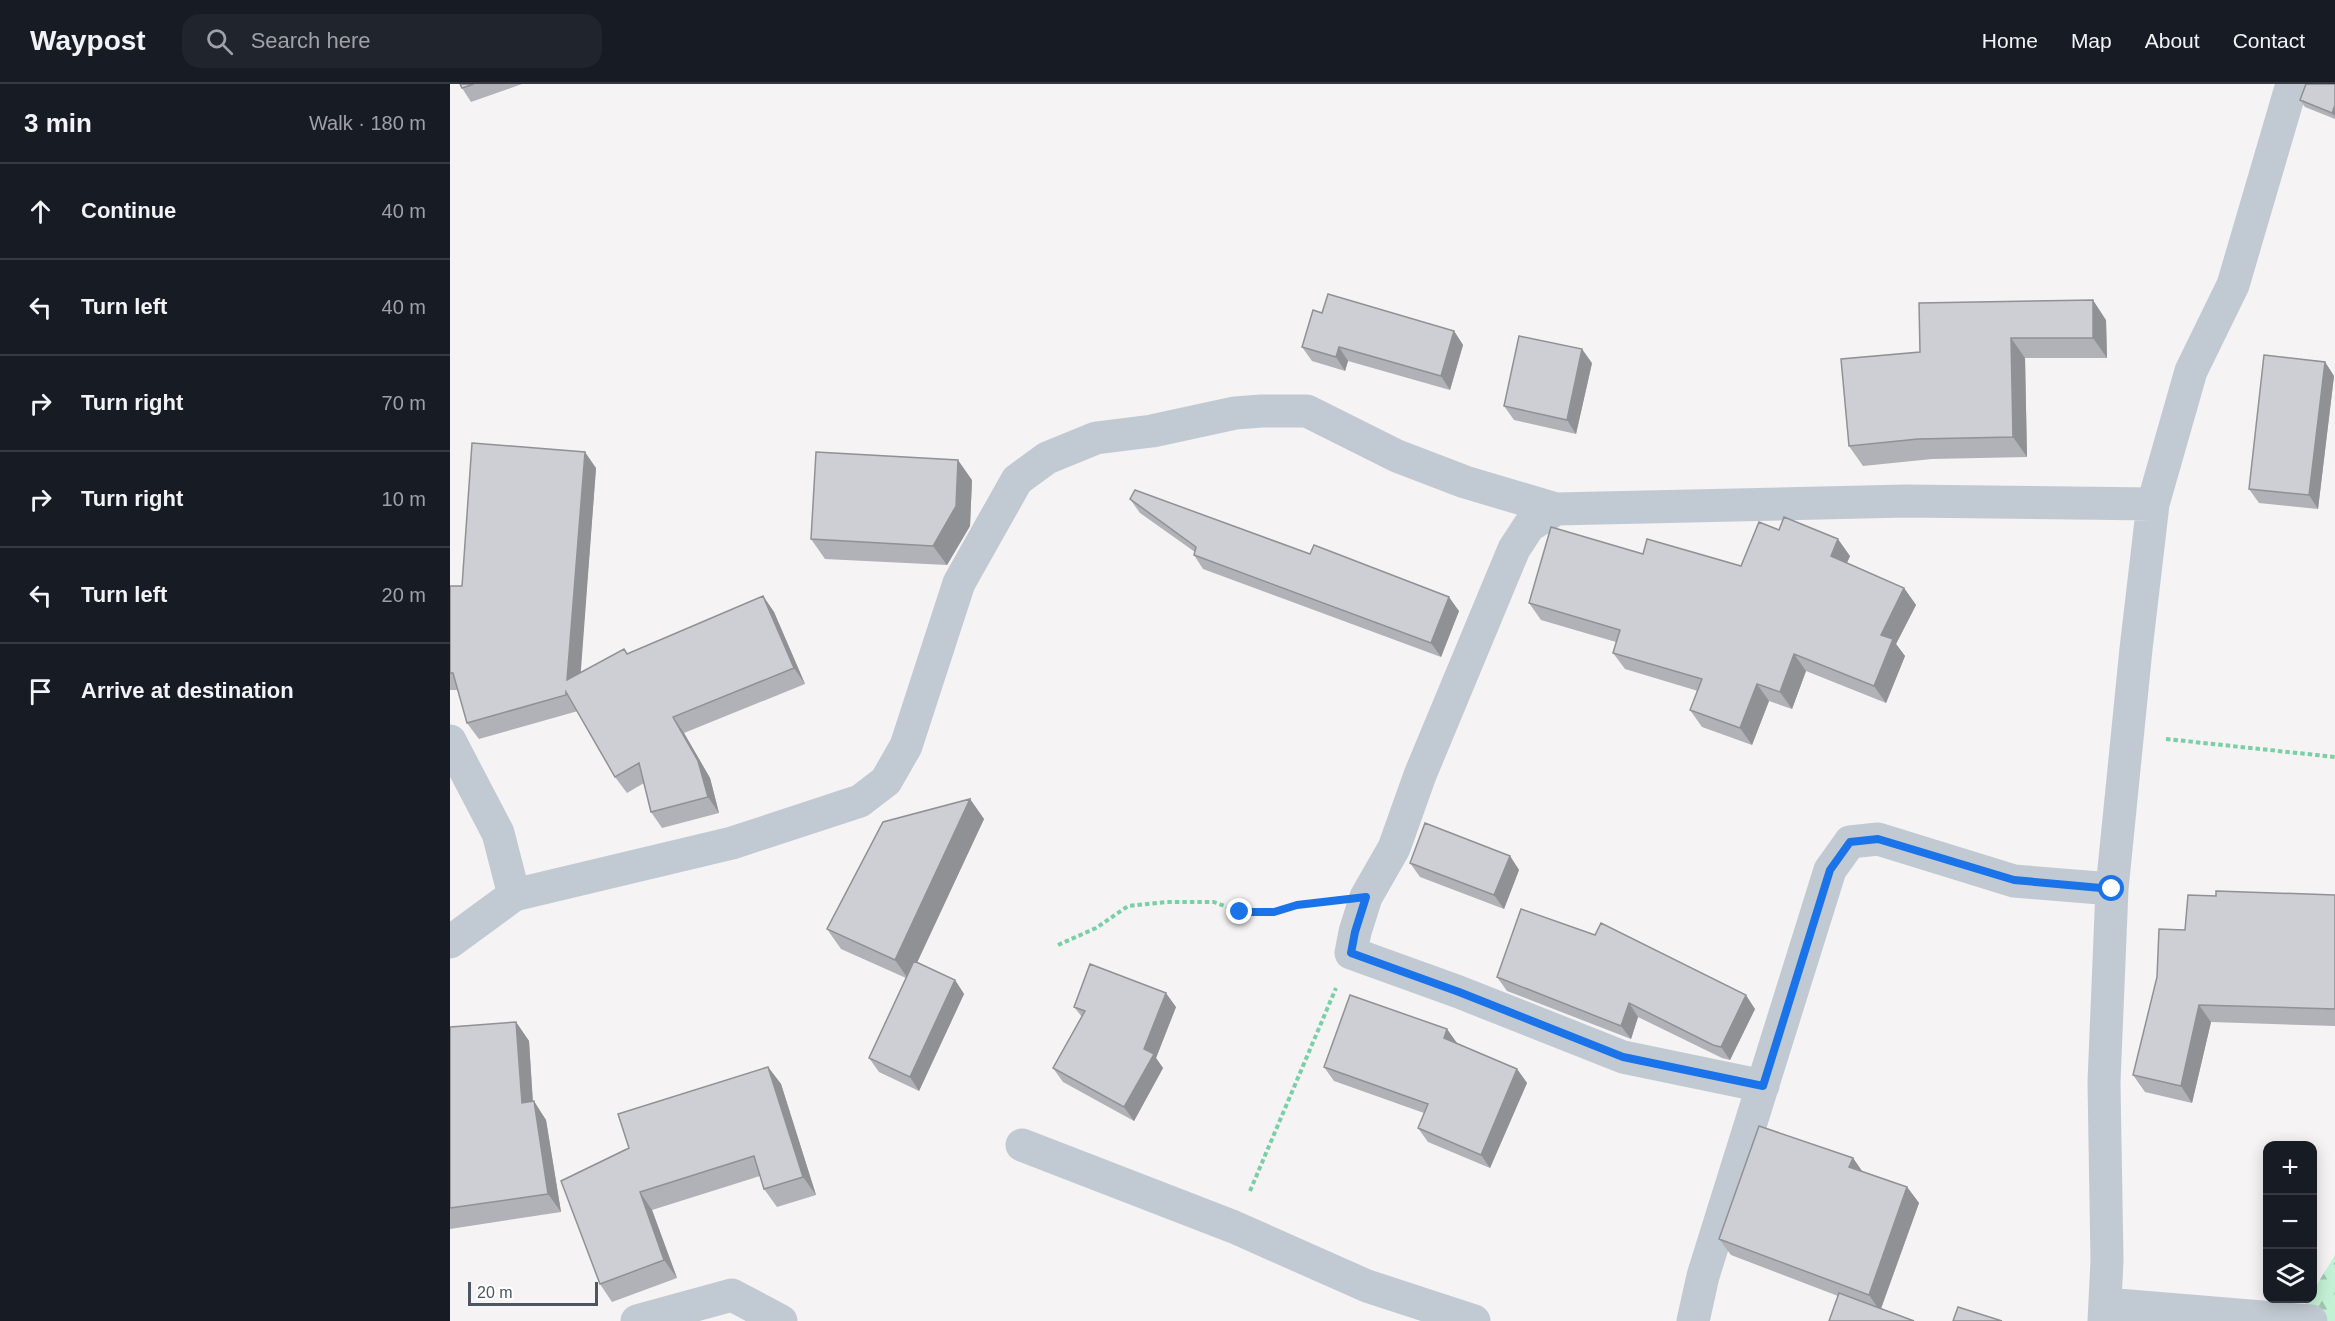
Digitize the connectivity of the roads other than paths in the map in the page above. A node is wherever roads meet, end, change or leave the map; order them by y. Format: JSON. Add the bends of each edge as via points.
{"nodes":[{"id":1,"x":2292,"y":84,"type":"edge"},
{"id":2,"x":2153,"y":504,"type":"junction"},
{"id":3,"x":1556,"y":509,"type":"junction"},
{"id":4,"x":450,"y":741,"type":"edge"},
{"id":5,"x":2112,"y":889,"type":"junction"},
{"id":6,"x":514,"y":895,"type":"junction"},
{"id":7,"x":450,"y":942,"type":"edge"},
{"id":8,"x":1763,"y":1086,"type":"junction"},
{"id":9,"x":1022,"y":1145,"type":"dead end"},
{"id":10,"x":2105,"y":1313,"type":"edge"},
{"id":11,"x":637,"y":1321,"type":"edge"},
{"id":12,"x":781,"y":1321,"type":"edge"},
{"id":13,"x":1474,"y":1321,"type":"edge"},
{"id":14,"x":1693,"y":1321,"type":"edge"},
{"id":15,"x":2311,"y":1321,"type":"edge"}],
"edges":[{"from":1,"to":2,"type":"street","via":[[2232,285],[2191,371]]},
{"from":2,"to":3,"type":"street","via":[[1906,501]]},
{"from":2,"to":5,"type":"street"},
{"from":3,"to":6,"type":"street","via":[[1397,456],[1307,411],[1235,413],[1152,431],[1096,438],[1047,458],[1017,480],[959,583],[906,746],[886,781],[860,801],[732,843]]},
{"from":3,"to":8,"type":"street","via":[[1529,526],[1514,549],[1420,775],[1394,848],[1366,897],[1351,953],[1623,1057]]},
{"from":4,"to":6,"type":"street","via":[[498,833]]},
{"from":5,"to":8,"type":"street","via":[[2014,880],[1878,839],[1850,842],[1830,870]]},
{"from":5,"to":10,"type":"street","via":[[2104,1082]]},
{"from":6,"to":7,"type":"street"},
{"from":8,"to":14,"type":"street","via":[[1703,1276]]},
{"from":9,"to":13,"type":"street","via":[[1234,1227],[1367,1286]]},
{"from":10,"to":15,"type":"street"},
{"from":11,"to":12,"type":"street","via":[[732,1295]]}]}
